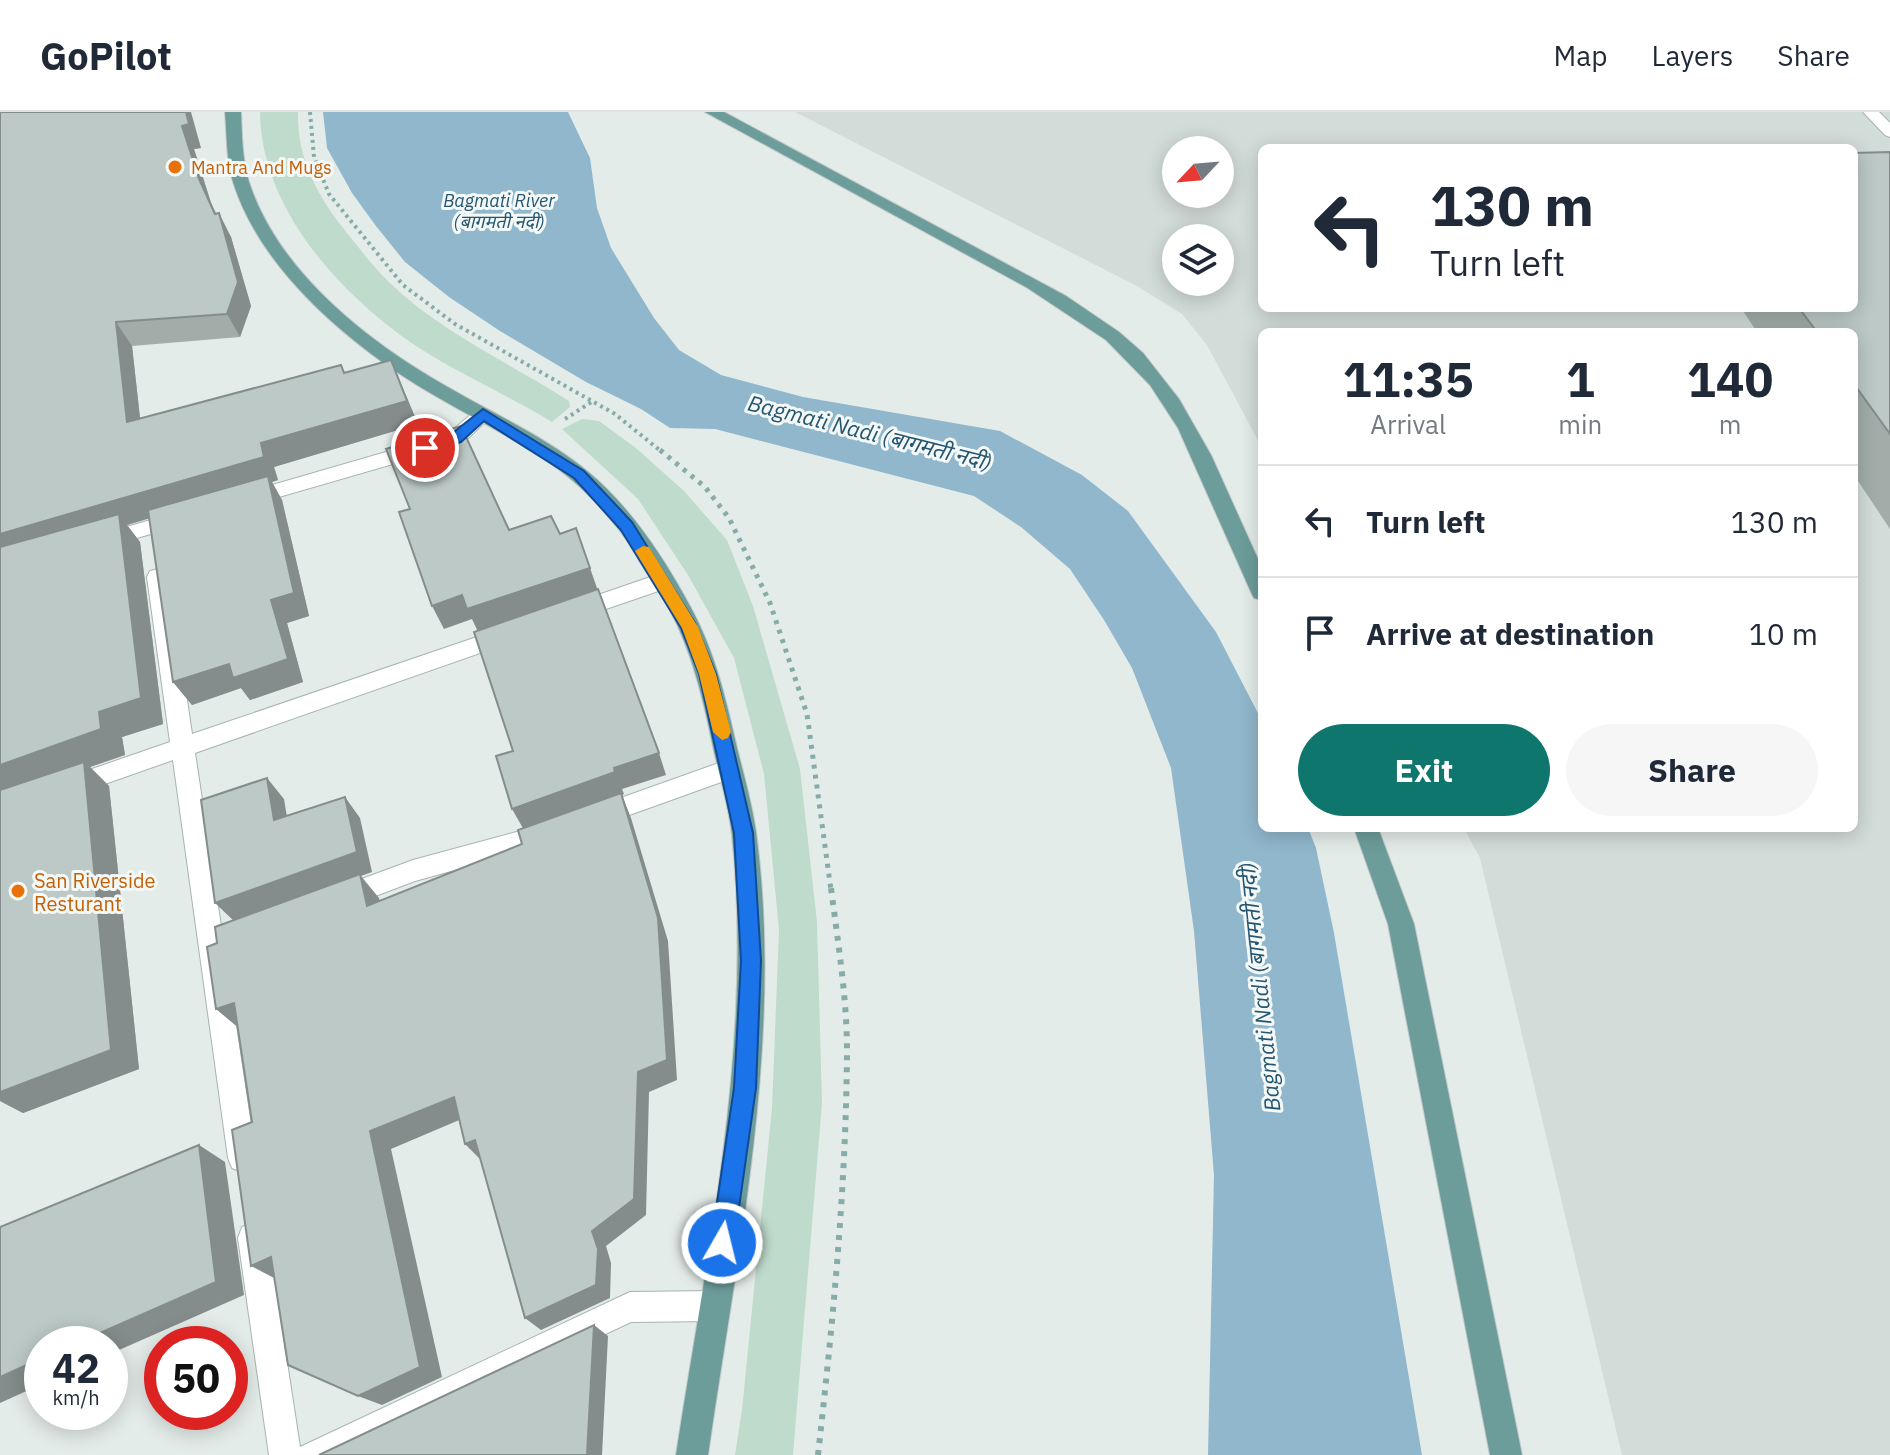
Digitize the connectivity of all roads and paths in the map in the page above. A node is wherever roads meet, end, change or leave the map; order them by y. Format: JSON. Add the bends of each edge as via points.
{"nodes":[{"id":1,"x":233,"y":112,"type":"edge"},
{"id":2,"x":713,"y":112,"type":"edge"},
{"id":3,"x":1871,"y":112,"type":"edge"},
{"id":4,"x":1890,"y":132,"type":"edge"},
{"id":5,"x":483,"y":414,"type":"junction"},
{"id":6,"x":227,"y":505,"type":"edge"},
{"id":7,"x":197,"y":513,"type":"edge"},
{"id":8,"x":153,"y":543,"type":"junction"},
{"id":9,"x":75,"y":549,"type":"edge"},
{"id":10,"x":662,"y":581,"type":"junction"},
{"id":11,"x":1258,"y":583,"type":"edge"},
{"id":12,"x":557,"y":617,"type":"edge"},
{"id":13,"x":527,"y":628,"type":"edge"},
{"id":14,"x":182,"y":748,"type":"junction"},
{"id":15,"x":730,"y":769,"type":"junction"},
{"id":16,"x":56,"y":792,"type":"edge"},
{"id":17,"x":1367,"y":832,"type":"edge"},
{"id":18,"x":312,"y":908,"type":"edge"},
{"id":19,"x":240,"y":935,"type":"edge"},
{"id":20,"x":211,"y":946,"type":"junction"},
{"id":21,"x":245,"y":1177,"type":"edge"},
{"id":22,"x":249,"y":1208,"type":"edge"},
{"id":23,"x":713,"y":1306,"type":"junction"},
{"id":24,"x":285,"y":1455,"type":"edge"},
{"id":25,"x":313,"y":1455,"type":"edge"},
{"id":26,"x":692,"y":1455,"type":"edge"},
{"id":27,"x":1506,"y":1455,"type":"edge"}],
"edges":[{"from":1,"to":5,"type":"main road","via":[[243,186],[289,263],[339,319],[403,368]]},
{"from":2,"to":11,"type":"main road","via":[[1039,289],[1091,319],[1126,348],[1157,381],[1188,430]]},
{"from":3,"to":4,"type":"street"},
{"from":5,"to":6,"type":"street","via":[[455,439]]},
{"from":5,"to":10,"type":"main road","via":[[579,475],[626,526]]},
{"from":7,"to":8,"type":"street"},
{"from":8,"to":9,"type":"street"},
{"from":8,"to":14,"type":"street"},
{"from":10,"to":12,"type":"street"},
{"from":10,"to":15,"type":"main road","via":[[708,674]]},
{"from":13,"to":14,"type":"street"},
{"from":14,"to":16,"type":"street"},
{"from":14,"to":20,"type":"street"},
{"from":15,"to":18,"type":"street","via":[[523,844],[413,871]]},
{"from":15,"to":23,"type":"main road","via":[[744,833],[751,961],[745,1088]]},
{"from":17,"to":27,"type":"main road","via":[[1401,924]]},
{"from":19,"to":20,"type":"street"},
{"from":20,"to":21,"type":"street"},
{"from":22,"to":24,"type":"street"},
{"from":23,"to":25,"type":"street","via":[[630,1307]]},
{"from":23,"to":26,"type":"main road"}]}
